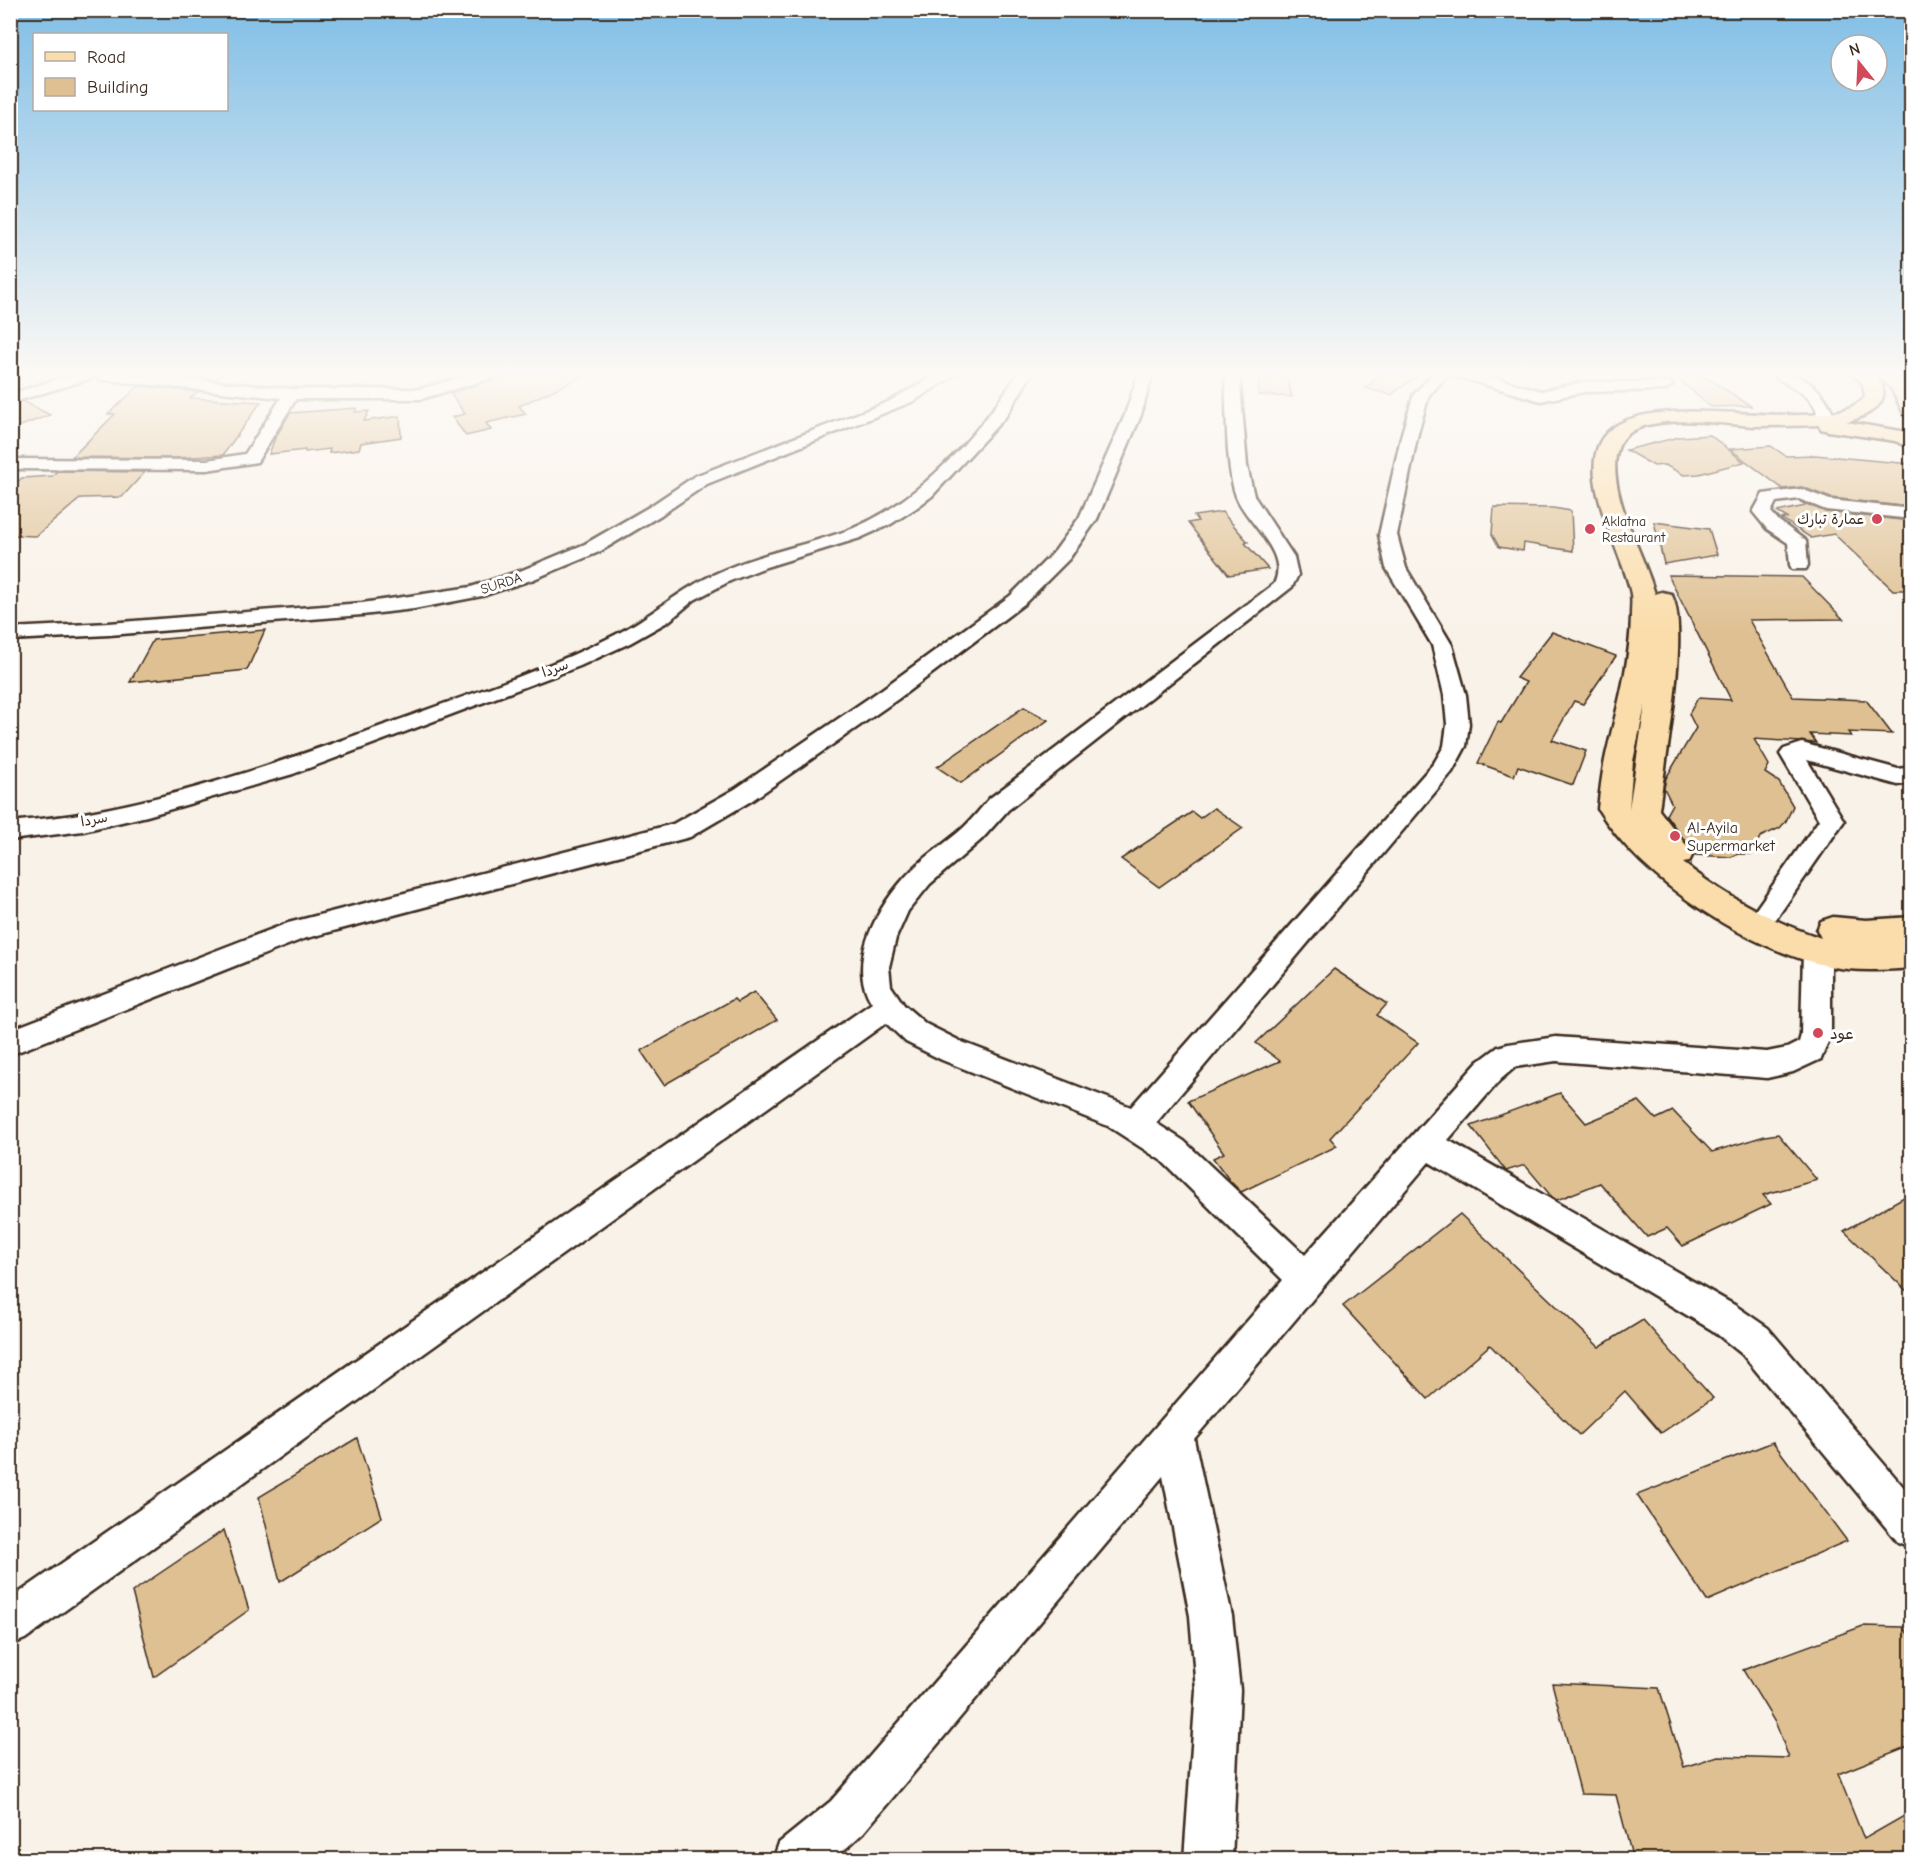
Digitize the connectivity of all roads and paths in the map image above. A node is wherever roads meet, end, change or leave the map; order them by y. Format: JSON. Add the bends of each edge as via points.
{"nodes":[{"id":1,"x":243,"y":459,"type":"edge"},
{"id":2,"x":754,"y":459,"type":"edge"},
{"id":3,"x":957,"y":459,"type":"edge"},
{"id":4,"x":1114,"y":459,"type":"edge"},
{"id":5,"x":1238,"y":459,"type":"edge"},
{"id":6,"x":1404,"y":459,"type":"edge"},
{"id":7,"x":1623,"y":459,"type":"edge"},
{"id":8,"x":14,"y":467,"type":"edge"},
{"id":9,"x":1621,"y":513,"type":"junction"},
{"id":10,"x":1911,"y":514,"type":"edge"},
{"id":11,"x":1798,"y":565,"type":"dead end"},
{"id":12,"x":10,"y":634,"type":"edge"},
{"id":13,"x":1911,"y":775,"type":"edge"},
{"id":14,"x":10,"y":831,"type":"edge"},
{"id":15,"x":1767,"y":912,"type":"junction"},
{"id":16,"x":1911,"y":930,"type":"edge"},
{"id":17,"x":1816,"y":938,"type":"junction"},
{"id":18,"x":1911,"y":955,"type":"edge"},
{"id":19,"x":889,"y":1006,"type":"junction"},
{"id":20,"x":10,"y":1043,"type":"edge"},
{"id":21,"x":1134,"y":1126,"type":"junction"},
{"id":22,"x":1425,"y":1143,"type":"junction"},
{"id":23,"x":1306,"y":1279,"type":"junction"},
{"id":24,"x":1174,"y":1434,"type":"junction"},
{"id":25,"x":1911,"y":1528,"type":"edge"},
{"id":26,"x":10,"y":1624,"type":"edge"},
{"id":27,"x":796,"y":1860,"type":"edge"},
{"id":28,"x":1208,"y":1860,"type":"edge"}],
"edges":[{"from":1,"to":8,"type":"street","via":[[207,465]]},
{"from":2,"to":12,"type":"street","name":"SURDA","via":[[701,480],[592,548],[475,592],[362,609]]},
{"from":3,"to":14,"type":"street","name":"سردا","via":[[926,492],[885,520],[723,577],[613,644],[452,709],[285,769],[147,808],[82,822]]},
{"from":4,"to":20,"type":"street","via":[[1088,519],[1062,555],[1017,600],[890,694],[743,795],[681,831],[298,930]]},
{"from":5,"to":19,"type":"street","via":[[1245,496],[1285,557],[1288,575],[1282,587],[999,804],[973,833],[921,877],[897,906],[882,938],[875,967],[877,988]]},
{"from":6,"to":21,"type":"street","via":[[1388,535],[1396,568],[1442,645],[1455,695],[1455,746],[1444,767]]},
{"from":7,"to":9,"type":"main road"},
{"from":9,"to":15,"type":"main road","via":[[1662,599],[1666,629],[1663,687],[1644,811],[1678,854],[1720,886]]},
{"from":9,"to":17,"type":"main road","via":[[1642,593],[1644,640],[1636,692],[1619,757],[1613,808],[1639,843],[1676,877],[1744,919]]},
{"from":10,"to":11,"type":"street","via":[[1826,504],[1801,494],[1769,498],[1762,512],[1797,541]]},
{"from":13,"to":15,"type":"street","via":[[1898,777],[1803,751],[1792,754],[1832,821]]},
{"from":15,"to":17,"type":"main road"},
{"from":16,"to":17,"type":"main road","via":[[1836,931]]},
{"from":17,"to":18,"type":"main road","via":[[1841,955]]},
{"from":17,"to":22,"type":"street","via":[[1816,1035],[1811,1050],[1767,1065],[1556,1049],[1508,1056],[1489,1071]]},
{"from":19,"to":21,"type":"street","via":[[925,1038],[1119,1116]]},
{"from":19,"to":26,"type":"street"},
{"from":21,"to":23,"type":"street","via":[[1173,1151]]},
{"from":22,"to":23,"type":"street"},
{"from":22,"to":25,"type":"street","via":[[1724,1318],[1755,1341]]},
{"from":23,"to":24,"type":"street"},
{"from":24,"to":27,"type":"street","via":[[847,1817]]},
{"from":24,"to":28,"type":"street","via":[[1211,1616],[1218,1690]]}]}
